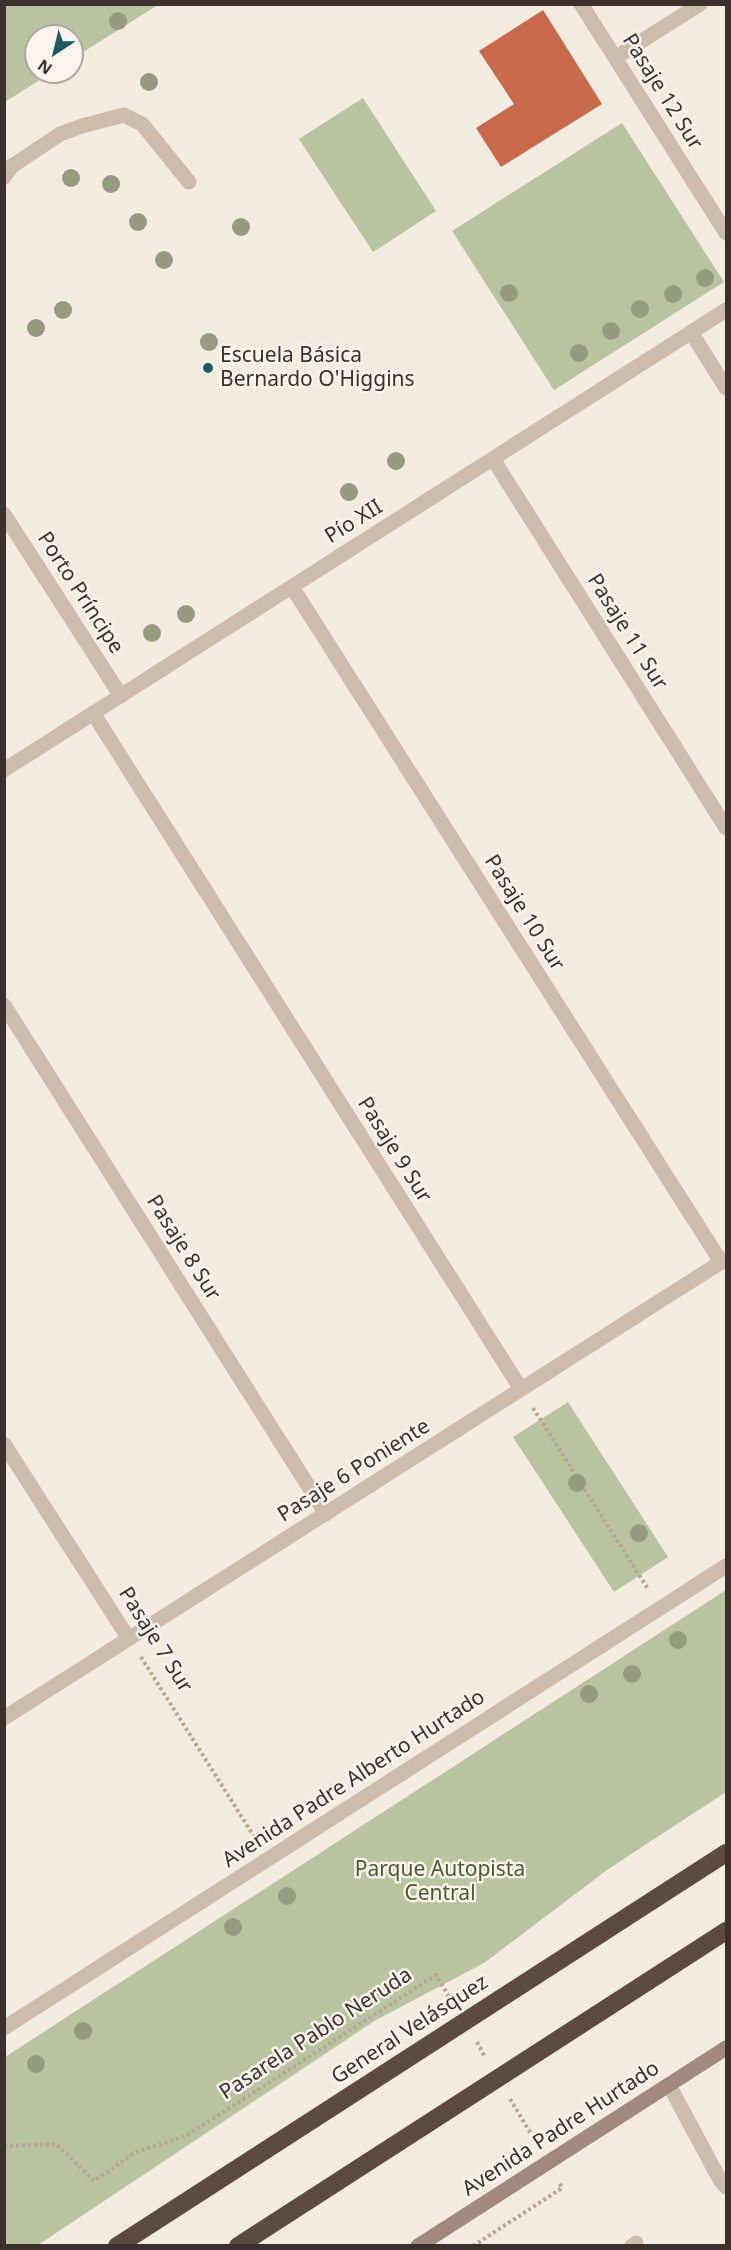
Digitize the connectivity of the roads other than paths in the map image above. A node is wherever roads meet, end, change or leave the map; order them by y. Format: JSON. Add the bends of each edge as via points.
{"nodes":[{"id":1,"x":581,"y":4,"type":"edge"},
{"id":2,"x":700,"y":4,"type":"edge"},
{"id":3,"x":615,"y":58,"type":"junction"},
{"id":4,"x":4,"y":177,"type":"edge"},
{"id":5,"x":189,"y":182,"type":"dead end"},
{"id":6,"x":726,"y":233,"type":"edge"},
{"id":7,"x":726,"y":310,"type":"edge"},
{"id":8,"x":691,"y":332,"type":"junction"},
{"id":9,"x":726,"y":388,"type":"edge"},
{"id":10,"x":492,"y":459,"type":"junction"},
{"id":11,"x":4,"y":513,"type":"edge"},
{"id":12,"x":292,"y":587,"type":"junction"},
{"id":13,"x":121,"y":696,"type":"junction"},
{"id":14,"x":93,"y":713,"type":"junction"},
{"id":15,"x":4,"y":770,"type":"edge"},
{"id":16,"x":726,"y":828,"type":"edge"},
{"id":17,"x":4,"y":1005,"type":"edge"},
{"id":18,"x":724,"y":1261,"type":"edge"},
{"id":19,"x":521,"y":1389,"type":"junction"},
{"id":20,"x":4,"y":1444,"type":"edge"},
{"id":21,"x":326,"y":1514,"type":"junction"},
{"id":22,"x":726,"y":1566,"type":"edge"},
{"id":23,"x":129,"y":1639,"type":"junction"},
{"id":24,"x":4,"y":1718,"type":"edge"},
{"id":25,"x":726,"y":1853,"type":"edge"},
{"id":26,"x":726,"y":1931,"type":"edge"},
{"id":27,"x":4,"y":2028,"type":"edge"},
{"id":28,"x":726,"y":2048,"type":"edge"},
{"id":29,"x":669,"y":2085,"type":"junction"},
{"id":30,"x":724,"y":2181,"type":"edge"},
{"id":31,"x":117,"y":2246,"type":"edge"},
{"id":32,"x":238,"y":2246,"type":"edge"},
{"id":33,"x":418,"y":2246,"type":"edge"}],
"edges":[{"from":1,"to":3,"type":"street","name":"Pasaje 12 Sur"},
{"from":2,"to":3,"type":"street"},
{"from":3,"to":6,"type":"street","name":"Pasaje 12 Sur"},
{"from":4,"to":5,"type":"street","via":[[12,166],[60,134],[124,116],[142,124]]},
{"from":7,"to":8,"type":"street","name":"Pío XII"},
{"from":8,"to":9,"type":"street"},
{"from":8,"to":10,"type":"street","name":"Pío XII"},
{"from":10,"to":12,"type":"street","name":"Pío XII"},
{"from":10,"to":16,"type":"street","name":"Pasaje 11 Sur"},
{"from":11,"to":13,"type":"street","name":"Porto Príncipe"},
{"from":12,"to":13,"type":"street","name":"Pío XII"},
{"from":12,"to":18,"type":"street","name":"Pasaje 10 Sur"},
{"from":13,"to":14,"type":"street","name":"Pío XII"},
{"from":14,"to":15,"type":"street","name":"Pío XII"},
{"from":14,"to":19,"type":"street","name":"Pasaje 9 Sur"},
{"from":17,"to":21,"type":"street","name":"Pasaje 8 Sur"},
{"from":18,"to":19,"type":"street","name":"Pasaje 6 Poniente"},
{"from":19,"to":21,"type":"street","name":"Pasaje 6 Poniente"},
{"from":20,"to":23,"type":"street","name":"Pasaje 7 Sur"},
{"from":21,"to":23,"type":"street","name":"Pasaje 6 Poniente"},
{"from":22,"to":27,"type":"street","name":"Avenida Padre Alberto Hurtado"},
{"from":23,"to":24,"type":"street","name":"Pasaje 6 Poniente"},
{"from":25,"to":31,"type":"highway","name":"General Velásquez"},
{"from":26,"to":32,"type":"highway"},
{"from":28,"to":29,"type":"main road","name":"Avenida Padre Hurtado"},
{"from":29,"to":30,"type":"street"},
{"from":29,"to":33,"type":"main road","name":"Avenida Padre Hurtado"}]}
